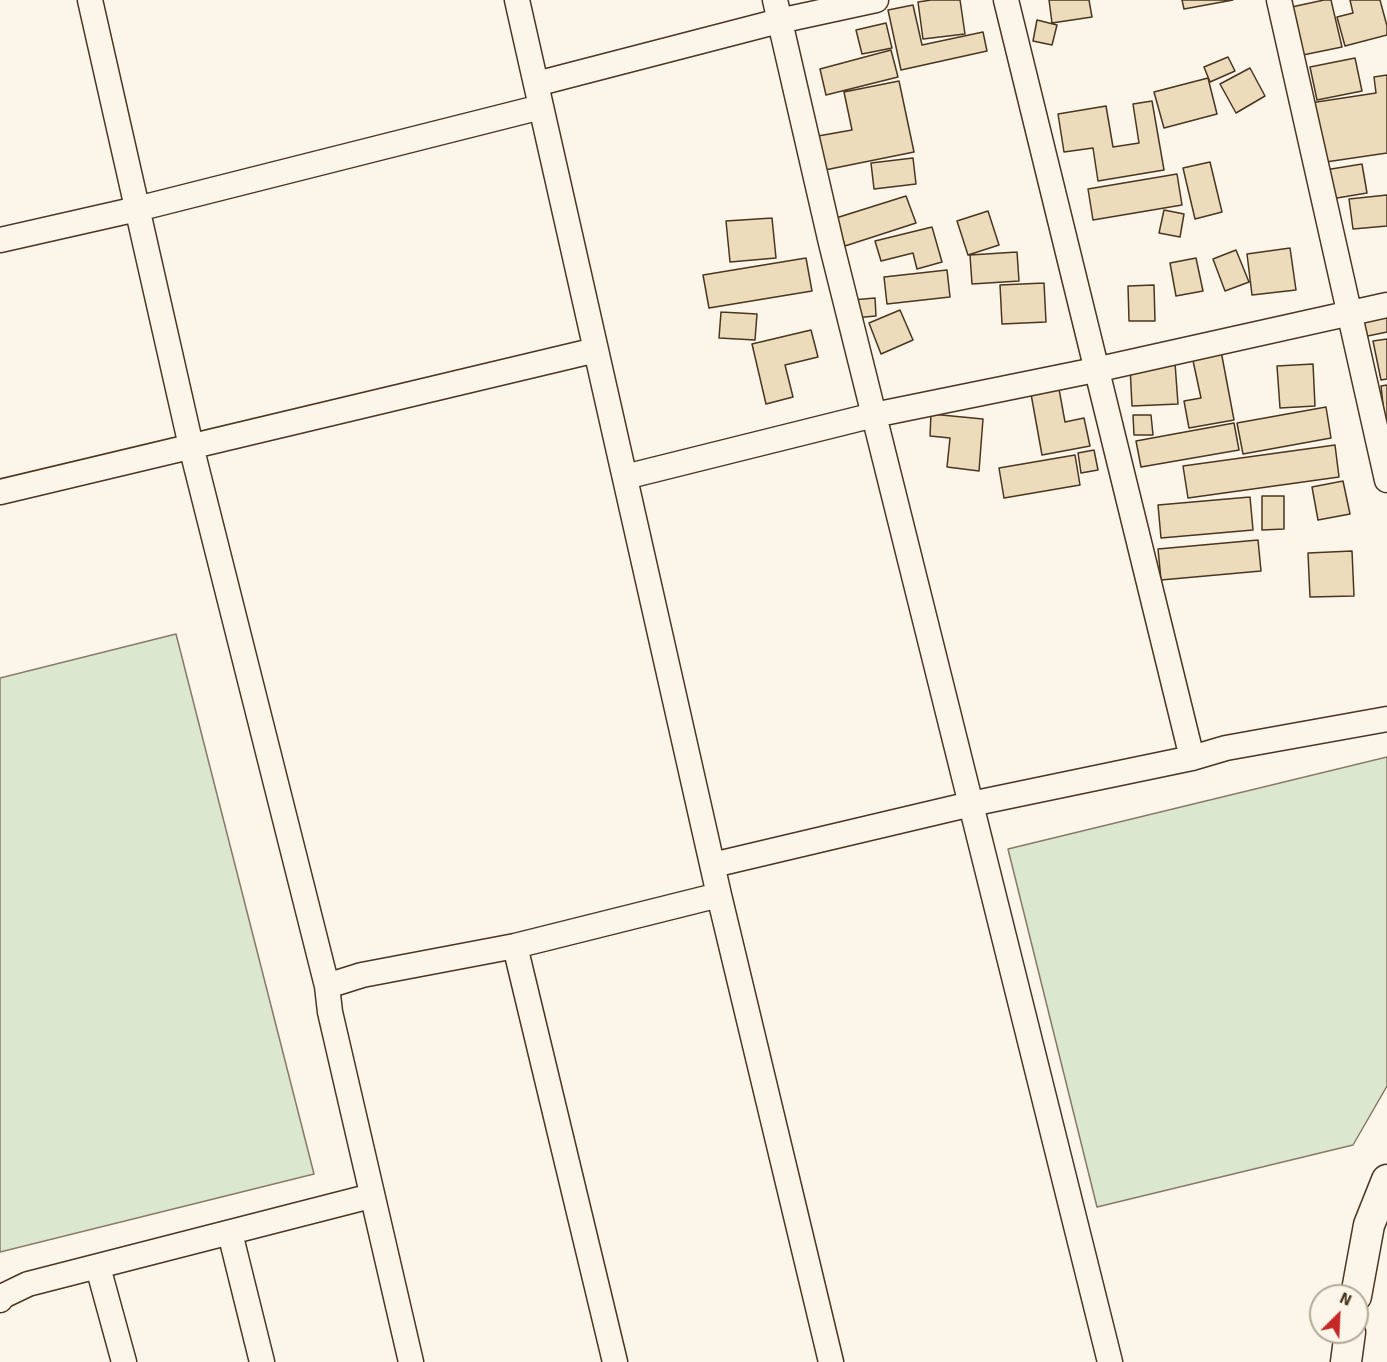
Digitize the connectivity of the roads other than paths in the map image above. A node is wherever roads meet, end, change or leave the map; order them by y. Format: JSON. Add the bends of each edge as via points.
{"nodes":[{"id":1,"x":90,"y":0,"type":"edge"},
{"id":2,"x":517,"y":0,"type":"edge"},
{"id":3,"x":876,"y":0,"type":"edge"},
{"id":4,"x":1006,"y":0,"type":"edge"},
{"id":5,"x":1279,"y":0,"type":"edge"},
{"id":6,"x":777,"y":10,"type":"edge"},
{"id":7,"x":538,"y":95,"type":"junction"},
{"id":8,"x":137,"y":210,"type":"junction"},
{"id":9,"x":0,"y":240,"type":"edge"},
{"id":10,"x":1387,"y":305,"type":"edge"},
{"id":11,"x":1349,"y":313,"type":"junction"},
{"id":12,"x":596,"y":350,"type":"junction"},
{"id":13,"x":1095,"y":370,"type":"junction"},
{"id":14,"x":874,"y":415,"type":"junction"},
{"id":15,"x":191,"y":446,"type":"junction"},
{"id":16,"x":625,"y":477,"type":"junction"},
{"id":17,"x":1387,"y":480,"type":"edge"},
{"id":18,"x":0,"y":492,"type":"edge"},
{"id":19,"x":1387,"y":719,"type":"edge"},
{"id":20,"x":1192,"y":758,"type":"junction"},
{"id":21,"x":971,"y":804,"type":"junction"},
{"id":22,"x":713,"y":865,"type":"junction"},
{"id":23,"x":719,"y":895,"type":"junction"},
{"id":24,"x":515,"y":946,"type":"junction"},
{"id":25,"x":327,"y":987,"type":"junction"},
{"id":26,"x":1387,"y":1180,"type":"edge"},
{"id":27,"x":372,"y":1196,"type":"junction"},
{"id":28,"x":230,"y":1233,"type":"junction"},
{"id":29,"x":98,"y":1267,"type":"junction"},
{"id":30,"x":1358,"y":1284,"type":"edge"},
{"id":31,"x":0,"y":1300,"type":"edge"},
{"id":32,"x":1348,"y":1344,"type":"edge"},
{"id":33,"x":124,"y":1362,"type":"edge"},
{"id":34,"x":262,"y":1362,"type":"edge"},
{"id":35,"x":411,"y":1362,"type":"edge"},
{"id":36,"x":615,"y":1362,"type":"edge"},
{"id":37,"x":831,"y":1362,"type":"edge"},
{"id":38,"x":1110,"y":1362,"type":"edge"},
{"id":39,"x":1346,"y":1362,"type":"edge"}],
"edges":[{"from":1,"to":8,"type":"street"},
{"from":2,"to":7,"type":"street"},
{"from":3,"to":6,"type":"street"},
{"from":4,"to":13,"type":"street"},
{"from":5,"to":11,"type":"street"},
{"from":6,"to":7,"type":"street"},
{"from":6,"to":14,"type":"street"},
{"from":7,"to":8,"type":"street"},
{"from":7,"to":12,"type":"street"},
{"from":8,"to":9,"type":"street"},
{"from":8,"to":15,"type":"street"},
{"from":10,"to":11,"type":"street"},
{"from":11,"to":13,"type":"street"},
{"from":11,"to":17,"type":"street"},
{"from":12,"to":15,"type":"street"},
{"from":12,"to":16,"type":"street"},
{"from":13,"to":14,"type":"street"},
{"from":13,"to":20,"type":"street"},
{"from":14,"to":16,"type":"street"},
{"from":14,"to":21,"type":"street"},
{"from":15,"to":18,"type":"street"},
{"from":15,"to":25,"type":"street"},
{"from":16,"to":22,"type":"street"},
{"from":19,"to":20,"type":"street","via":[[1226,748]]},
{"from":20,"to":21,"type":"street"},
{"from":21,"to":22,"type":"street"},
{"from":21,"to":38,"type":"street"},
{"from":22,"to":23,"type":"street"},
{"from":23,"to":24,"type":"street"},
{"from":23,"to":37,"type":"street"},
{"from":24,"to":25,"type":"street","via":[[362,975]]},
{"from":24,"to":36,"type":"street"},
{"from":25,"to":27,"type":"street"},
{"from":26,"to":30,"type":"street","via":[[1369,1225]]},
{"from":27,"to":28,"type":"street"},
{"from":27,"to":35,"type":"street"},
{"from":28,"to":29,"type":"street"},
{"from":28,"to":34,"type":"street"},
{"from":29,"to":31,"type":"street","via":[[28,1284]]},
{"from":29,"to":33,"type":"street"},
{"from":32,"to":39,"type":"street"}]}
